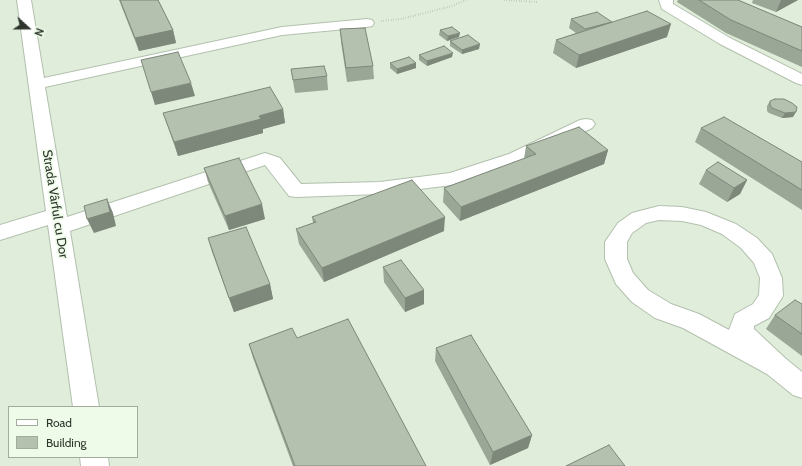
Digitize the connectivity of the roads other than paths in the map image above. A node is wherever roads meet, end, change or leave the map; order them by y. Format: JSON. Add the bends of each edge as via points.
{"nodes":[{"id":1,"x":24,"y":0,"type":"edge"},
{"id":2,"x":666,"y":0,"type":"edge"},
{"id":3,"x":367,"y":23,"type":"road end"},
{"id":4,"x":802,"y":80,"type":"edge"},
{"id":5,"x":37,"y":84,"type":"junction"},
{"id":6,"x":586,"y":124,"type":"dead end"},
{"id":7,"x":58,"y":221,"type":"junction"},
{"id":8,"x":0,"y":232,"type":"edge"},
{"id":9,"x":776,"y":366,"type":"junction"},
{"id":10,"x":802,"y":387,"type":"edge"},
{"id":11,"x":86,"y":406,"type":"edge"}],
"edges":[{"from":1,"to":5,"type":"street","name":"Strada Vârful cu Dor"},
{"from":2,"to":4,"type":"street","via":[[667,6],[725,41]]},
{"from":3,"to":5,"type":"street","via":[[282,31]]},
{"from":5,"to":7,"type":"street","name":"Strada Vârful cu Dor"},
{"from":6,"to":7,"type":"street","via":[[516,158],[452,179],[380,188],[296,191],[273,162],[265,159]]},
{"from":7,"to":8,"type":"street"},
{"from":7,"to":11,"type":"street","name":"Strada Vârful cu Dor"},
{"from":9,"to":9,"type":"street","via":[[741,332],[743,321],[761,311],[771,296],[771,278],[764,260],[749,243],[723,226],[682,214],[659,214],[639,218],[625,228],[616,242],[616,259],[624,278],[640,296],[663,311],[691,321]]},
{"from":9,"to":10,"type":"street"}]}
